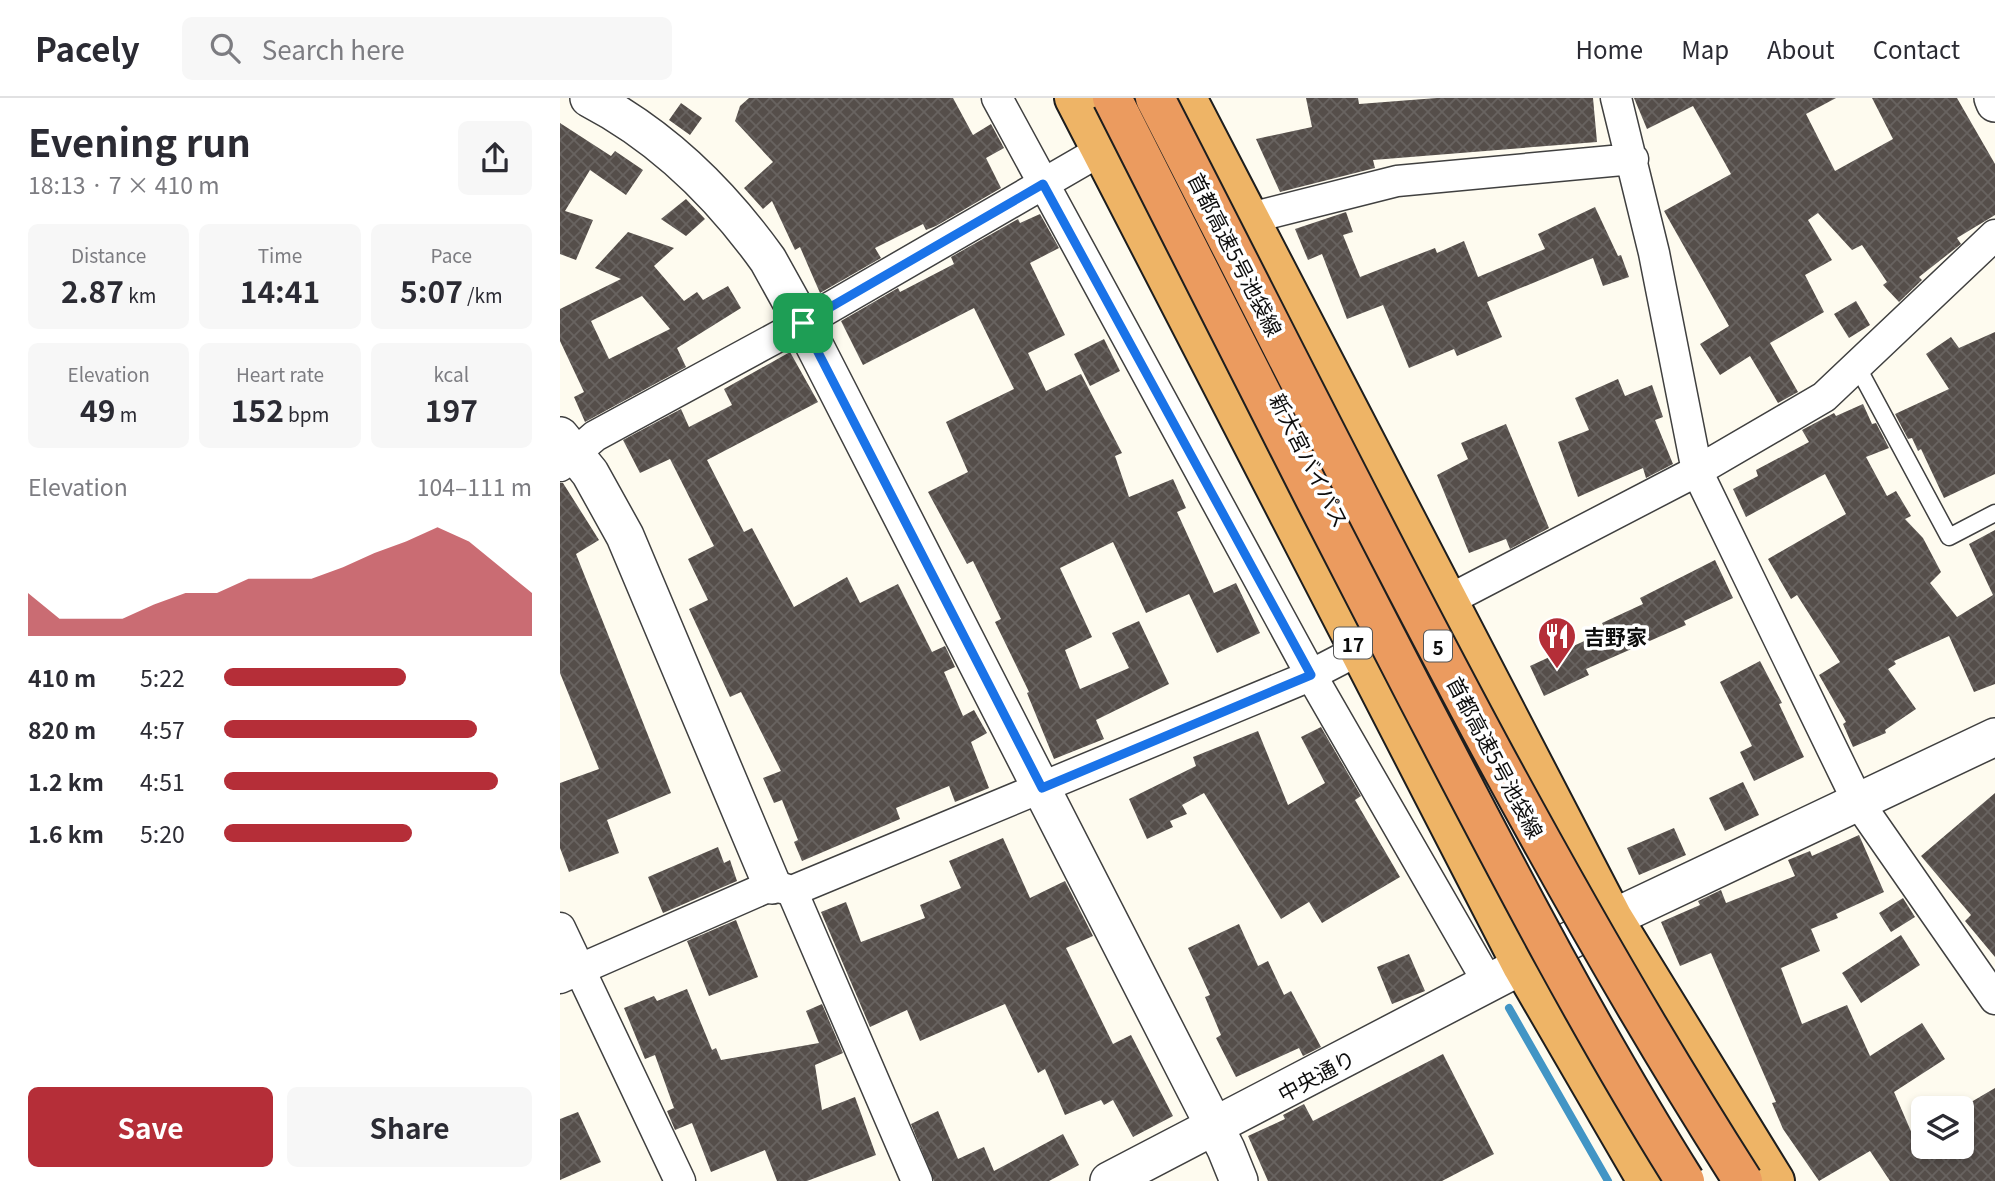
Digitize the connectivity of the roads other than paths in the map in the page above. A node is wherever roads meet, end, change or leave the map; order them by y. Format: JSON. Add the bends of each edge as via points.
{"nodes":[{"id":1,"x":589,"y":98,"type":"edge"},
{"id":2,"x":997,"y":98,"type":"edge"},
{"id":3,"x":1074,"y":98,"type":"edge"},
{"id":4,"x":1112,"y":98,"type":"edge"},
{"id":5,"x":1155,"y":98,"type":"edge"},
{"id":6,"x":1187,"y":98,"type":"edge"},
{"id":7,"x":1616,"y":98,"type":"edge"},
{"id":8,"x":1993,"y":98,"type":"edge"},
{"id":9,"x":1995,"y":103,"type":"edge"},
{"id":10,"x":1100,"y":151,"type":"junction"},
{"id":11,"x":1633,"y":159,"type":"junction"},
{"id":12,"x":1043,"y":184,"type":"junction"},
{"id":13,"x":1250,"y":218,"type":"junction"},
{"id":14,"x":1995,"y":234,"type":"edge"},
{"id":15,"x":803,"y":323,"type":"junction"},
{"id":16,"x":1857,"y":366,"type":"junction"},
{"id":17,"x":565,"y":452,"type":"edge"},
{"id":18,"x":1697,"y":471,"type":"junction"},
{"id":19,"x":1995,"y":513,"type":"edge"},
{"id":20,"x":1447,"y":601,"type":"junction"},
{"id":21,"x":1357,"y":651,"type":"junction"},
{"id":22,"x":1311,"y":675,"type":"junction"},
{"id":23,"x":1995,"y":737,"type":"edge"},
{"id":24,"x":1042,"y":788,"type":"junction"},
{"id":25,"x":1858,"y":802,"type":"junction"},
{"id":26,"x":782,"y":888,"type":"junction"},
{"id":27,"x":1613,"y":918,"type":"junction"},
{"id":28,"x":560,"y":928,"type":"edge"},
{"id":29,"x":1522,"y":966,"type":"junction"},
{"id":30,"x":569,"y":974,"type":"edge"},
{"id":31,"x":1489,"y":984,"type":"junction"},
{"id":32,"x":1995,"y":999,"type":"edge"},
{"id":33,"x":1215,"y":1128,"type":"junction"},
{"id":34,"x":680,"y":1181,"type":"edge"},
{"id":35,"x":917,"y":1181,"type":"edge"},
{"id":36,"x":1109,"y":1181,"type":"edge"},
{"id":37,"x":1239,"y":1181,"type":"edge"},
{"id":38,"x":1647,"y":1181,"type":"edge"},
{"id":39,"x":1685,"y":1181,"type":"edge"},
{"id":40,"x":1705,"y":1181,"type":"edge"},
{"id":41,"x":1725,"y":1181,"type":"edge"},
{"id":42,"x":1743,"y":1181,"type":"edge"},
{"id":43,"x":1775,"y":1181,"type":"edge"}],
"edges":[{"from":1,"to":15,"type":"street","via":[[673,153],[723,203],[768,260]]},
{"from":2,"to":12,"type":"street"},
{"from":3,"to":10,"type":"highway","number":"17"},
{"from":4,"to":5,"type":"highway","name":"新大宮バイパス","number":"17","via":[[1506,822],[1279,370]]},
{"from":4,"to":39,"type":"highway","name":"首都高速5号池袋線","number":"5","bridge":true,"via":[[1521,898]]},
{"from":5,"to":42,"type":"highway","name":"首都高速5号池袋線","number":"5","bridge":true,"via":[[1522,810]]},
{"from":6,"to":13,"type":"highway"},
{"from":7,"to":11,"type":"street"},
{"from":8,"to":9,"type":"street"},
{"from":10,"to":12,"type":"street"},
{"from":10,"to":21,"type":"highway","number":"17"},
{"from":11,"to":13,"type":"street","via":[[1396,181]]},
{"from":11,"to":18,"type":"street"},
{"from":12,"to":15,"type":"street"},
{"from":12,"to":22,"type":"street"},
{"from":13,"to":20,"type":"highway"},
{"from":14,"to":16,"type":"street"},
{"from":15,"to":17,"type":"street"},
{"from":15,"to":24,"type":"street"},
{"from":16,"to":18,"type":"street","via":[[1824,397]]},
{"from":16,"to":19,"type":"lane","via":[[1949,537]]},
{"from":17,"to":26,"type":"street","via":[[602,493],[625,536]]},
{"from":18,"to":20,"type":"street"},
{"from":18,"to":25,"type":"street"},
{"from":20,"to":27,"type":"highway"},
{"from":21,"to":22,"type":"street"},
{"from":21,"to":29,"type":"highway","number":"17"},
{"from":22,"to":24,"type":"street"},
{"from":22,"to":31,"type":"street"},
{"from":23,"to":25,"type":"street","name":"中央通り"},
{"from":24,"to":26,"type":"street"},
{"from":24,"to":33,"type":"street"},
{"from":25,"to":27,"type":"street","name":"中央通り"},
{"from":25,"to":32,"type":"street"},
{"from":26,"to":30,"type":"street"},
{"from":26,"to":35,"type":"street"},
{"from":27,"to":29,"type":"street","name":"中央通り"},
{"from":27,"to":43,"type":"highway"},
{"from":28,"to":30,"type":"street"},
{"from":29,"to":31,"type":"street","name":"中央通り"},
{"from":29,"to":38,"type":"highway","number":"17"},
{"from":30,"to":34,"type":"street"},
{"from":31,"to":33,"type":"street","name":"中央通り"},
{"from":33,"to":36,"type":"street","name":"中央通り"},
{"from":33,"to":37,"type":"street"},
{"from":40,"to":41,"type":"highway","via":[[1618,1020]]}]}
